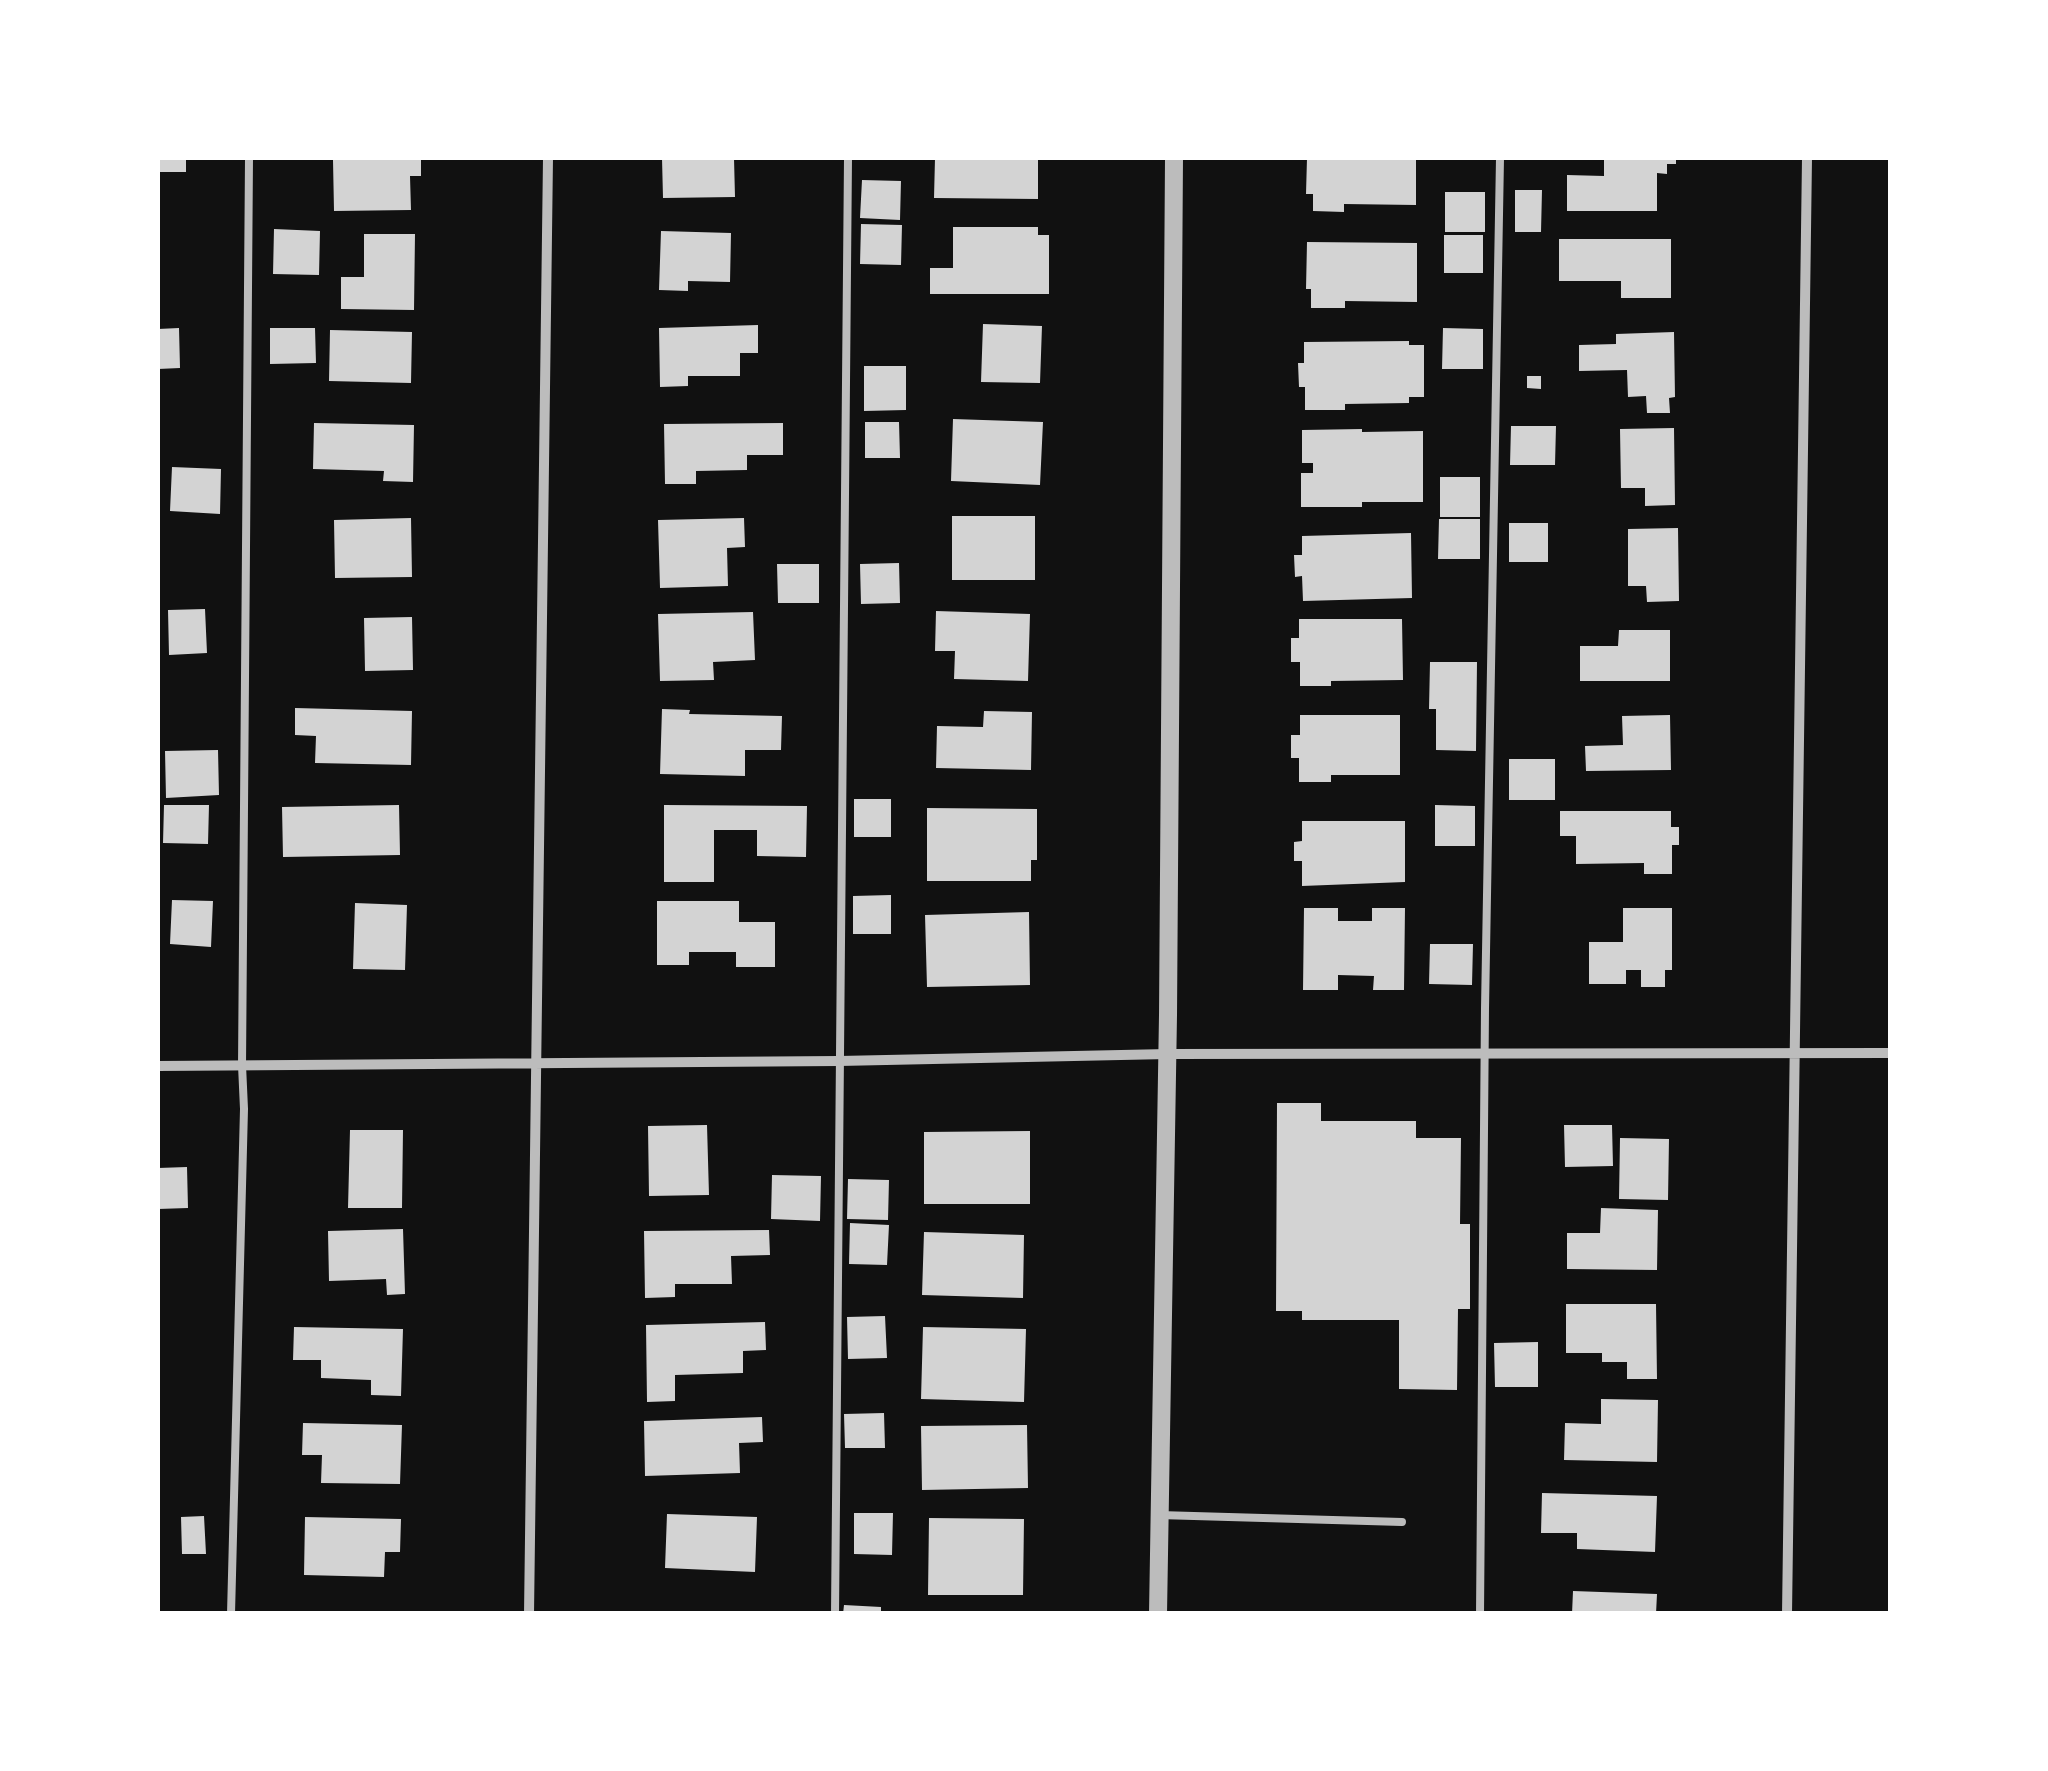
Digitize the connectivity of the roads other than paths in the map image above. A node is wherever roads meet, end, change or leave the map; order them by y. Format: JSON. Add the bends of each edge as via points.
{"nodes":[{"id":1,"x":250,"y":158,"type":"edge"},
{"id":2,"x":548,"y":158,"type":"edge"},
{"id":3,"x":848,"y":158,"type":"edge"},
{"id":4,"x":1174,"y":158,"type":"edge"},
{"id":5,"x":1500,"y":158,"type":"edge"},
{"id":6,"x":1807,"y":158,"type":"edge"},
{"id":7,"x":1485,"y":1052,"type":"junction"},
{"id":8,"x":1168,"y":1054,"type":"junction"},
{"id":9,"x":1795,"y":1054,"type":"junction"},
{"id":10,"x":1890,"y":1054,"type":"edge"},
{"id":11,"x":839,"y":1061,"type":"junction"},
{"id":12,"x":536,"y":1063,"type":"junction"},
{"id":13,"x":242,"y":1065,"type":"junction"},
{"id":14,"x":158,"y":1066,"type":"edge"},
{"id":15,"x":1159,"y":1515,"type":"junction"},
{"id":16,"x":1402,"y":1522,"type":"dead end"},
{"id":17,"x":231,"y":1614,"type":"edge"},
{"id":18,"x":529,"y":1614,"type":"edge"},
{"id":19,"x":836,"y":1614,"type":"edge"},
{"id":20,"x":1158,"y":1614,"type":"edge"},
{"id":21,"x":1480,"y":1614,"type":"edge"},
{"id":22,"x":1788,"y":1614,"type":"edge"}],
"edges":[{"from":1,"to":13,"type":"lane"},
{"from":2,"to":12,"type":"street"},
{"from":3,"to":11,"type":"lane"},
{"from":4,"to":8,"type":"street"},
{"from":5,"to":7,"type":"lane"},
{"from":6,"to":9,"type":"street"},
{"from":7,"to":8,"type":"street"},
{"from":7,"to":9,"type":"street"},
{"from":7,"to":21,"type":"lane"},
{"from":8,"to":11,"type":"street"},
{"from":8,"to":15,"type":"street"},
{"from":9,"to":10,"type":"street"},
{"from":9,"to":22,"type":"street"},
{"from":11,"to":12,"type":"street"},
{"from":11,"to":19,"type":"lane"},
{"from":12,"to":13,"type":"street"},
{"from":12,"to":18,"type":"street"},
{"from":13,"to":14,"type":"street"},
{"from":13,"to":17,"type":"lane"},
{"from":15,"to":16,"type":"lane"},
{"from":15,"to":20,"type":"street"}]}
